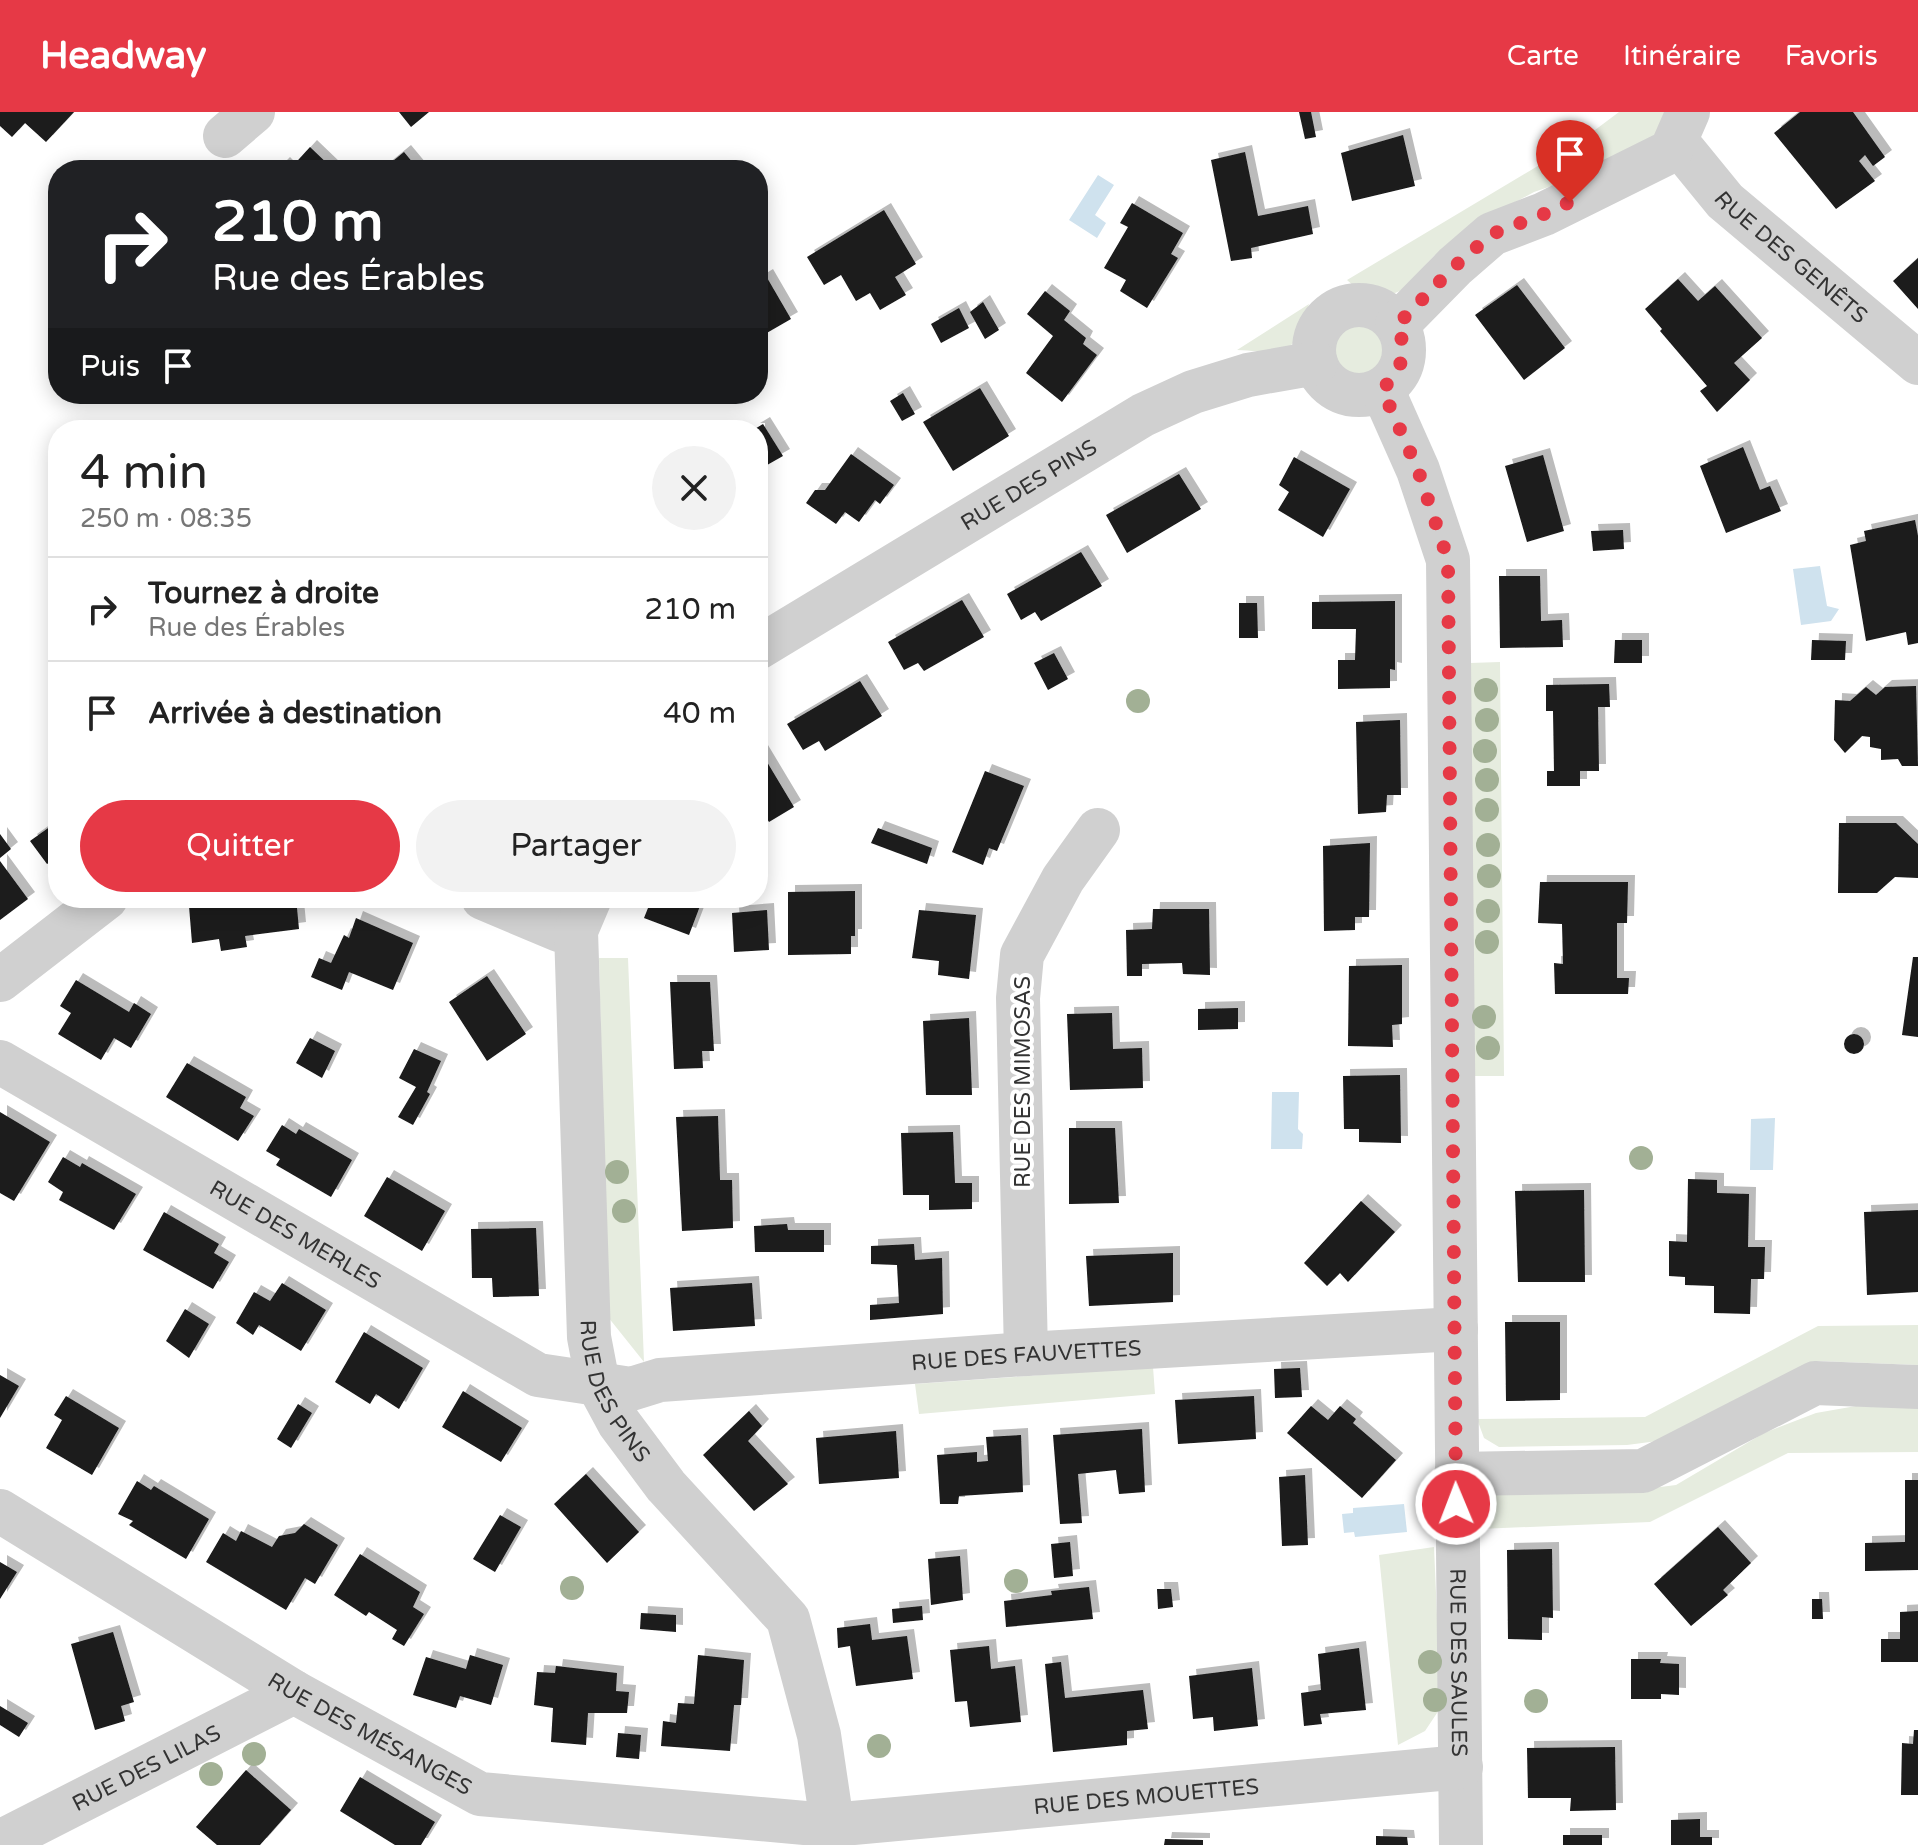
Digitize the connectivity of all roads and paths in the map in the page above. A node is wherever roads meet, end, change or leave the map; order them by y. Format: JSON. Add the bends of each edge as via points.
{"nodes":[{"id":1,"x":1680,"y":131,"type":"edge"},
{"id":2,"x":1397,"y":325,"type":"junction"},
{"id":3,"x":1316,"y":363,"type":"junction"},
{"id":4,"x":1918,"y":363,"type":"edge"},
{"id":5,"x":1382,"y":389,"type":"junction"},
{"id":6,"x":768,"y":642,"type":"edge"},
{"id":7,"x":1098,"y":830,"type":"dead end"},
{"id":8,"x":93,"y":908,"type":"edge"},
{"id":9,"x":507,"y":908,"type":"edge"},
{"id":10,"x":583,"y":915,"type":"edge"},
{"id":11,"x":0,"y":980,"type":"edge"},
{"id":12,"x":0,"y":1062,"type":"edge"},
{"id":13,"x":1456,"y":1329,"type":"junction"},
{"id":14,"x":1026,"y":1354,"type":"junction"},
{"id":15,"x":598,"y":1384,"type":"junction"},
{"id":16,"x":1918,"y":1387,"type":"edge"},
{"id":17,"x":1456,"y":1474,"type":"junction"},
{"id":18,"x":0,"y":1511,"type":"edge"},
{"id":19,"x":294,"y":1692,"type":"junction"},
{"id":20,"x":1461,"y":1767,"type":"junction"},
{"id":21,"x":832,"y":1834,"type":"edge"},
{"id":22,"x":0,"y":1842,"type":"edge"},
{"id":23,"x":1461,"y":1845,"type":"edge"}],
"edges":[{"from":1,"to":2,"type":"street","via":[[1544,214],[1492,234]]},
{"from":1,"to":4,"type":"street","name":"RUE DES GENÊTS","via":[[1685,152],[1725,201]]},
{"from":2,"to":3,"type":"street","via":[[1375,307],[1334,312],[1316,335]]},
{"from":2,"to":5,"type":"street","via":[[1403,338],[1401,367]]},
{"from":3,"to":5,"type":"street","via":[[1331,385],[1343,392]]},
{"from":3,"to":6,"type":"street","name":"RUE DES PINS","via":[[1234,379],[1143,415]]},
{"from":5,"to":13,"type":"street","name":"RUE DES SAULES","via":[[1418,470],[1448,560]]},
{"from":7,"to":14,"type":"street","name":"RUE DES MIMOSAS","via":[[1063,879],[1022,955],[1018,998]]},
{"from":8,"to":11,"type":"street"},
{"from":9,"to":10,"type":"street","via":[[559,930]]},
{"from":10,"to":15,"type":"street","name":"RUE DES PINS","via":[[589,1337]]},
{"from":12,"to":15,"type":"street","name":"RUE DES MERLES","via":[[538,1375]]},
{"from":13,"to":14,"type":"street","name":"RUE DES FAUVETTES"},
{"from":13,"to":17,"type":"street","name":"RUE DES SAULES"},
{"from":14,"to":15,"type":"street","name":"RUE DES FAUVETTES","via":[[660,1380],[631,1389]]},
{"from":15,"to":21,"type":"street","name":"RUE DES PINS","via":[[619,1423],[666,1486],[788,1619],[819,1735]]},
{"from":16,"to":17,"type":"street","via":[[1815,1383],[1643,1471]]},
{"from":17,"to":20,"type":"street","name":"RUE DES SAULES"},
{"from":18,"to":19,"type":"street","name":"RUE DES MÉSANGES"},
{"from":19,"to":21,"type":"street","name":"RUE DES MÉSANGES","via":[[480,1794]]},
{"from":19,"to":22,"type":"street","name":"RUE DES LILAS"},
{"from":20,"to":21,"type":"street","name":"RUE DES MOUETTES"},
{"from":20,"to":23,"type":"street","name":"RUE DES SAULES"}]}
